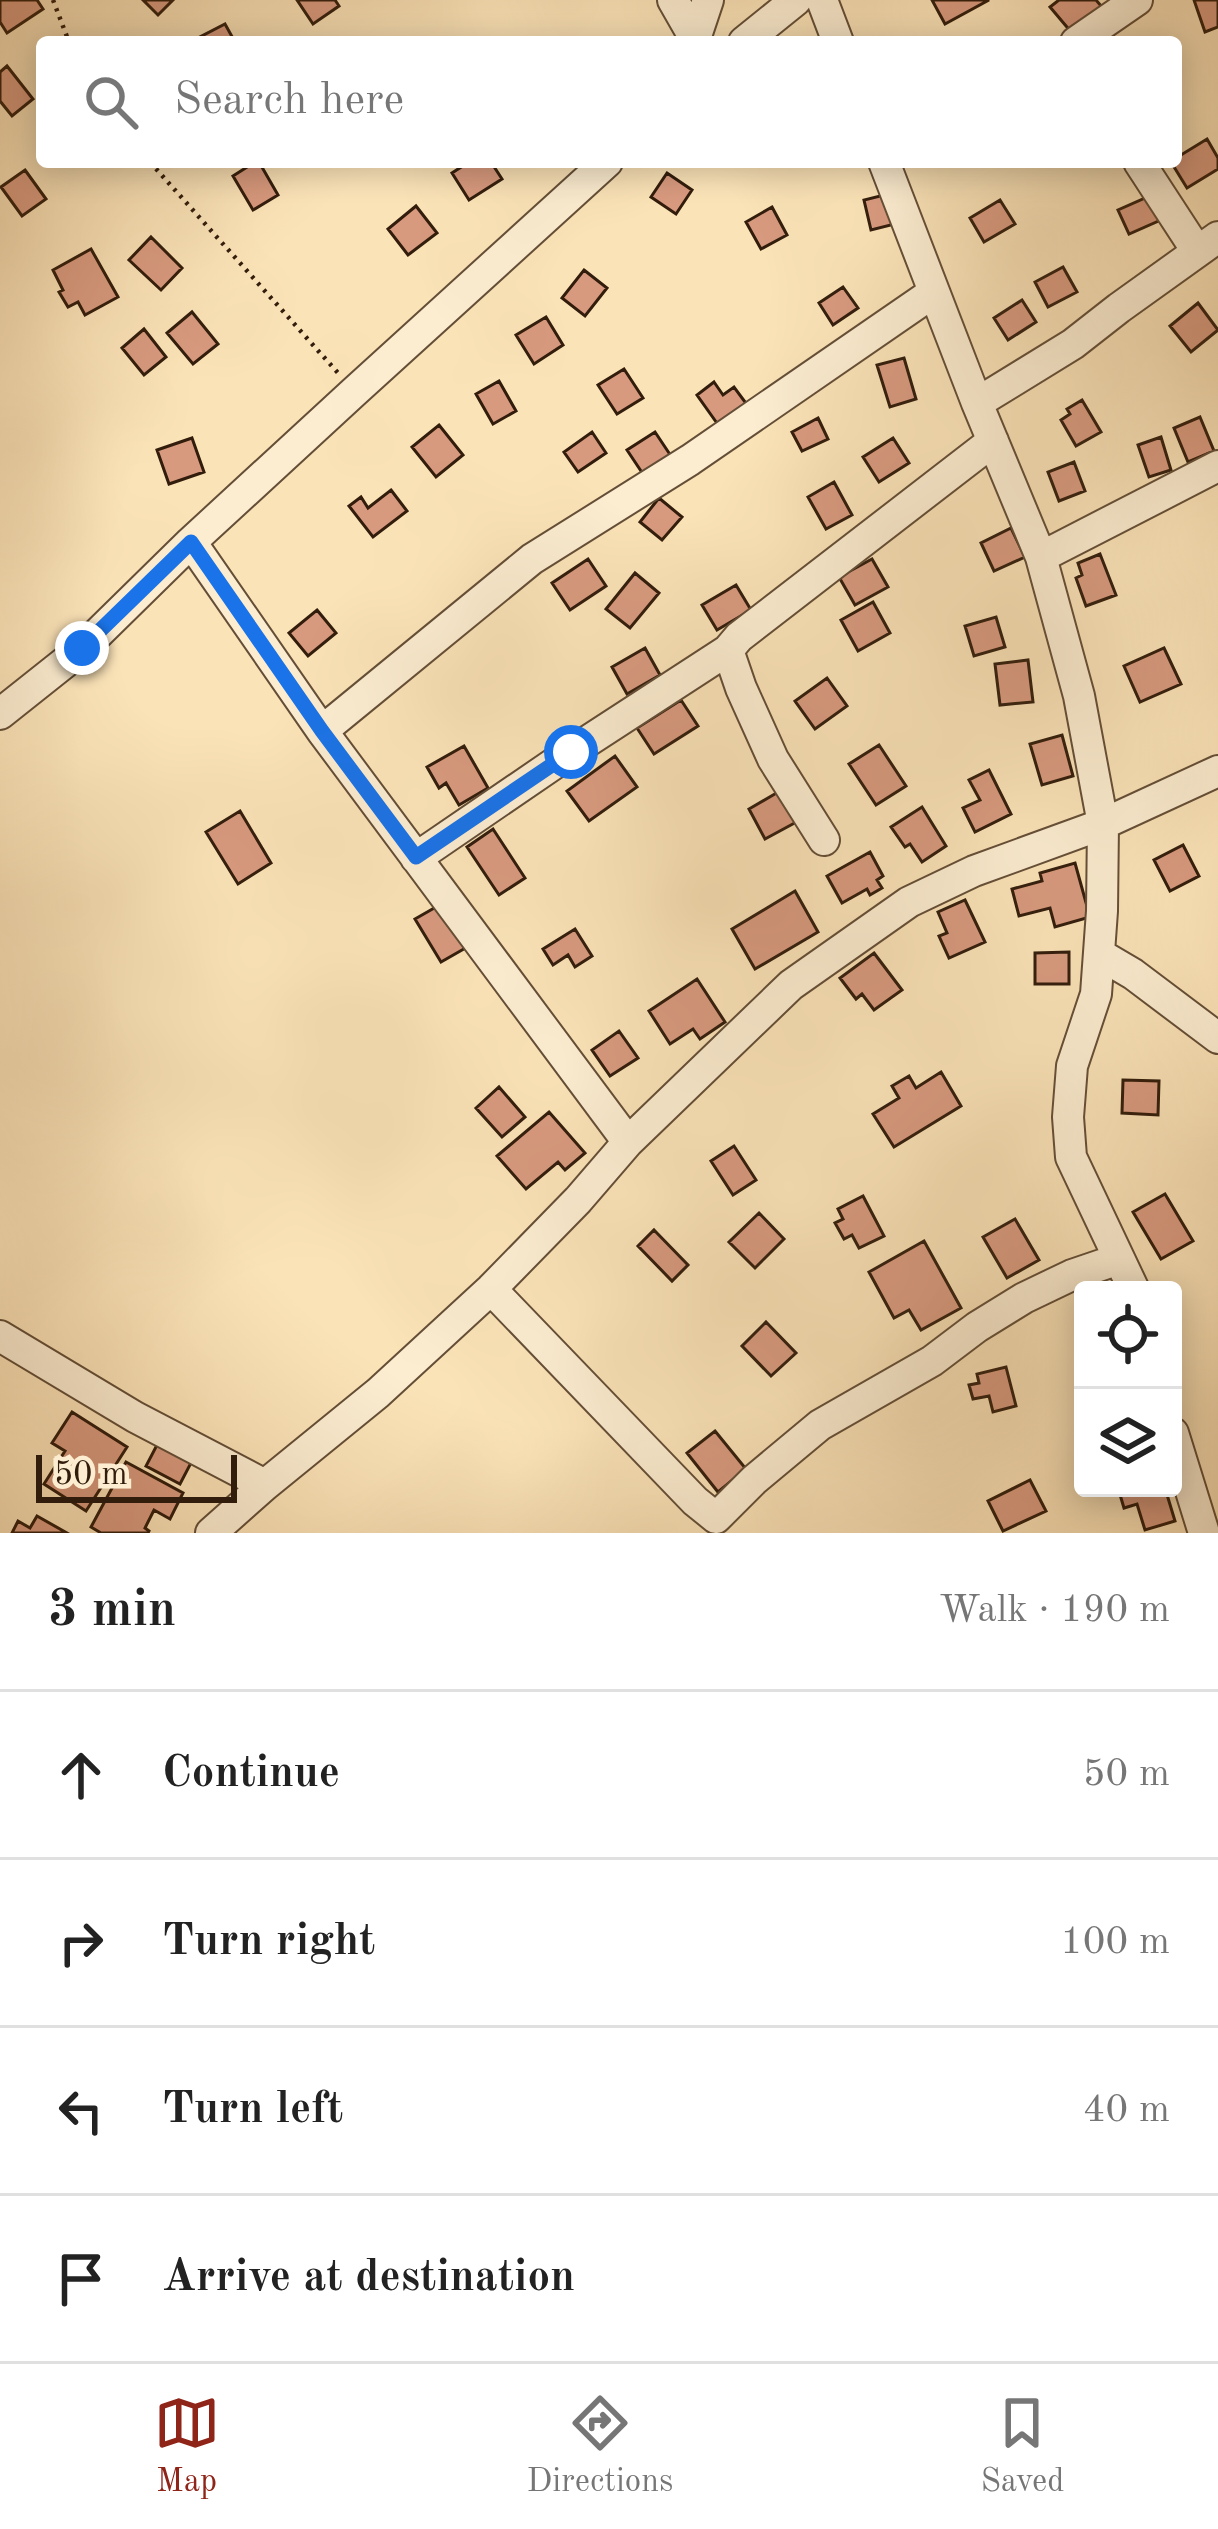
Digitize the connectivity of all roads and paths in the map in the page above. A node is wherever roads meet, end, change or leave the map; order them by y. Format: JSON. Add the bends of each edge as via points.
{"nodes":[{"id":1,"x":53,"y":0,"type":"edge"},
{"id":2,"x":673,"y":0,"type":"edge"},
{"id":3,"x":708,"y":0,"type":"edge"},
{"id":4,"x":796,"y":0,"type":"edge"},
{"id":5,"x":822,"y":0,"type":"edge"},
{"id":6,"x":1138,"y":0,"type":"edge"},
{"id":7,"x":67,"y":36,"type":"edge"},
{"id":8,"x":694,"y":36,"type":"edge"},
{"id":9,"x":697,"y":36,"type":"edge"},
{"id":10,"x":751,"y":36,"type":"edge"},
{"id":11,"x":836,"y":36,"type":"edge"},
{"id":12,"x":1085,"y":36,"type":"edge"},
{"id":13,"x":155,"y":168,"type":"edge"},
{"id":14,"x":600,"y":168,"type":"edge"},
{"id":15,"x":886,"y":168,"type":"edge"},
{"id":16,"x":1144,"y":168,"type":"edge"},
{"id":17,"x":1208,"y":244,"type":"edge"},
{"id":18,"x":934,"y":292,"type":"junction"},
{"id":19,"x":354,"y":392,"type":"junction"},
{"id":20,"x":977,"y":403,"type":"junction"},
{"id":21,"x":993,"y":441,"type":"junction"},
{"id":22,"x":1218,"y":466,"type":"edge"},
{"id":23,"x":191,"y":542,"type":"junction"},
{"id":24,"x":1041,"y":557,"type":"junction"},
{"id":25,"x":728,"y":650,"type":"junction"},
{"id":26,"x":0,"y":714,"type":"edge"},
{"id":27,"x":322,"y":731,"type":"junction"},
{"id":28,"x":1218,"y":771,"type":"edge"},
{"id":29,"x":1103,"y":824,"type":"junction"},
{"id":30,"x":824,"y":840,"type":"dead end"},
{"id":31,"x":416,"y":857,"type":"junction"},
{"id":32,"x":1099,"y":954,"type":"junction"},
{"id":33,"x":1218,"y":1038,"type":"edge"},
{"id":34,"x":628,"y":1142,"type":"junction"},
{"id":35,"x":1119,"y":1259,"type":"junction"},
{"id":36,"x":1130,"y":1281,"type":"edge"},
{"id":37,"x":491,"y":1289,"type":"junction"},
{"id":38,"x":0,"y":1336,"type":"edge"},
{"id":39,"x":1182,"y":1462,"type":"edge"},
{"id":40,"x":265,"y":1485,"type":"junction"},
{"id":41,"x":724,"y":1525,"type":"edge"},
{"id":42,"x":212,"y":1533,"type":"edge"},
{"id":43,"x":1204,"y":1533,"type":"edge"}],
"edges":[{"from":1,"to":7,"type":"path"},
{"from":2,"to":8,"type":"street"},
{"from":3,"to":9,"type":"street"},
{"from":4,"to":10,"type":"street"},
{"from":5,"to":11,"type":"street"},
{"from":6,"to":12,"type":"street"},
{"from":13,"to":19,"type":"path"},
{"from":14,"to":19,"type":"street"},
{"from":15,"to":18,"type":"street"},
{"from":16,"to":17,"type":"street"},
{"from":17,"to":20,"type":"street"},
{"from":18,"to":20,"type":"street"},
{"from":18,"to":27,"type":"street","via":[[532,559]]},
{"from":19,"to":23,"type":"street"},
{"from":20,"to":21,"type":"street"},
{"from":21,"to":24,"type":"street"},
{"from":21,"to":25,"type":"street"},
{"from":22,"to":24,"type":"street"},
{"from":23,"to":26,"type":"street"},
{"from":23,"to":27,"type":"street"},
{"from":24,"to":29,"type":"street"},
{"from":25,"to":30,"type":"street","via":[[773,759]]},
{"from":25,"to":31,"type":"street"},
{"from":27,"to":31,"type":"street"},
{"from":28,"to":29,"type":"street"},
{"from":29,"to":32,"type":"street"},
{"from":29,"to":34,"type":"street","via":[[909,902],[791,985]]},
{"from":31,"to":34,"type":"street"},
{"from":32,"to":33,"type":"street"},
{"from":32,"to":35,"type":"street","via":[[1067,1117],[1071,1156]]},
{"from":34,"to":37,"type":"street"},
{"from":35,"to":36,"type":"street"},
{"from":35,"to":41,"type":"street","via":[[1024,1298],[820,1426],[754,1480]]},
{"from":37,"to":40,"type":"street"},
{"from":37,"to":41,"type":"street"},
{"from":38,"to":40,"type":"street"},
{"from":39,"to":43,"type":"street"},
{"from":40,"to":42,"type":"street"}]}
